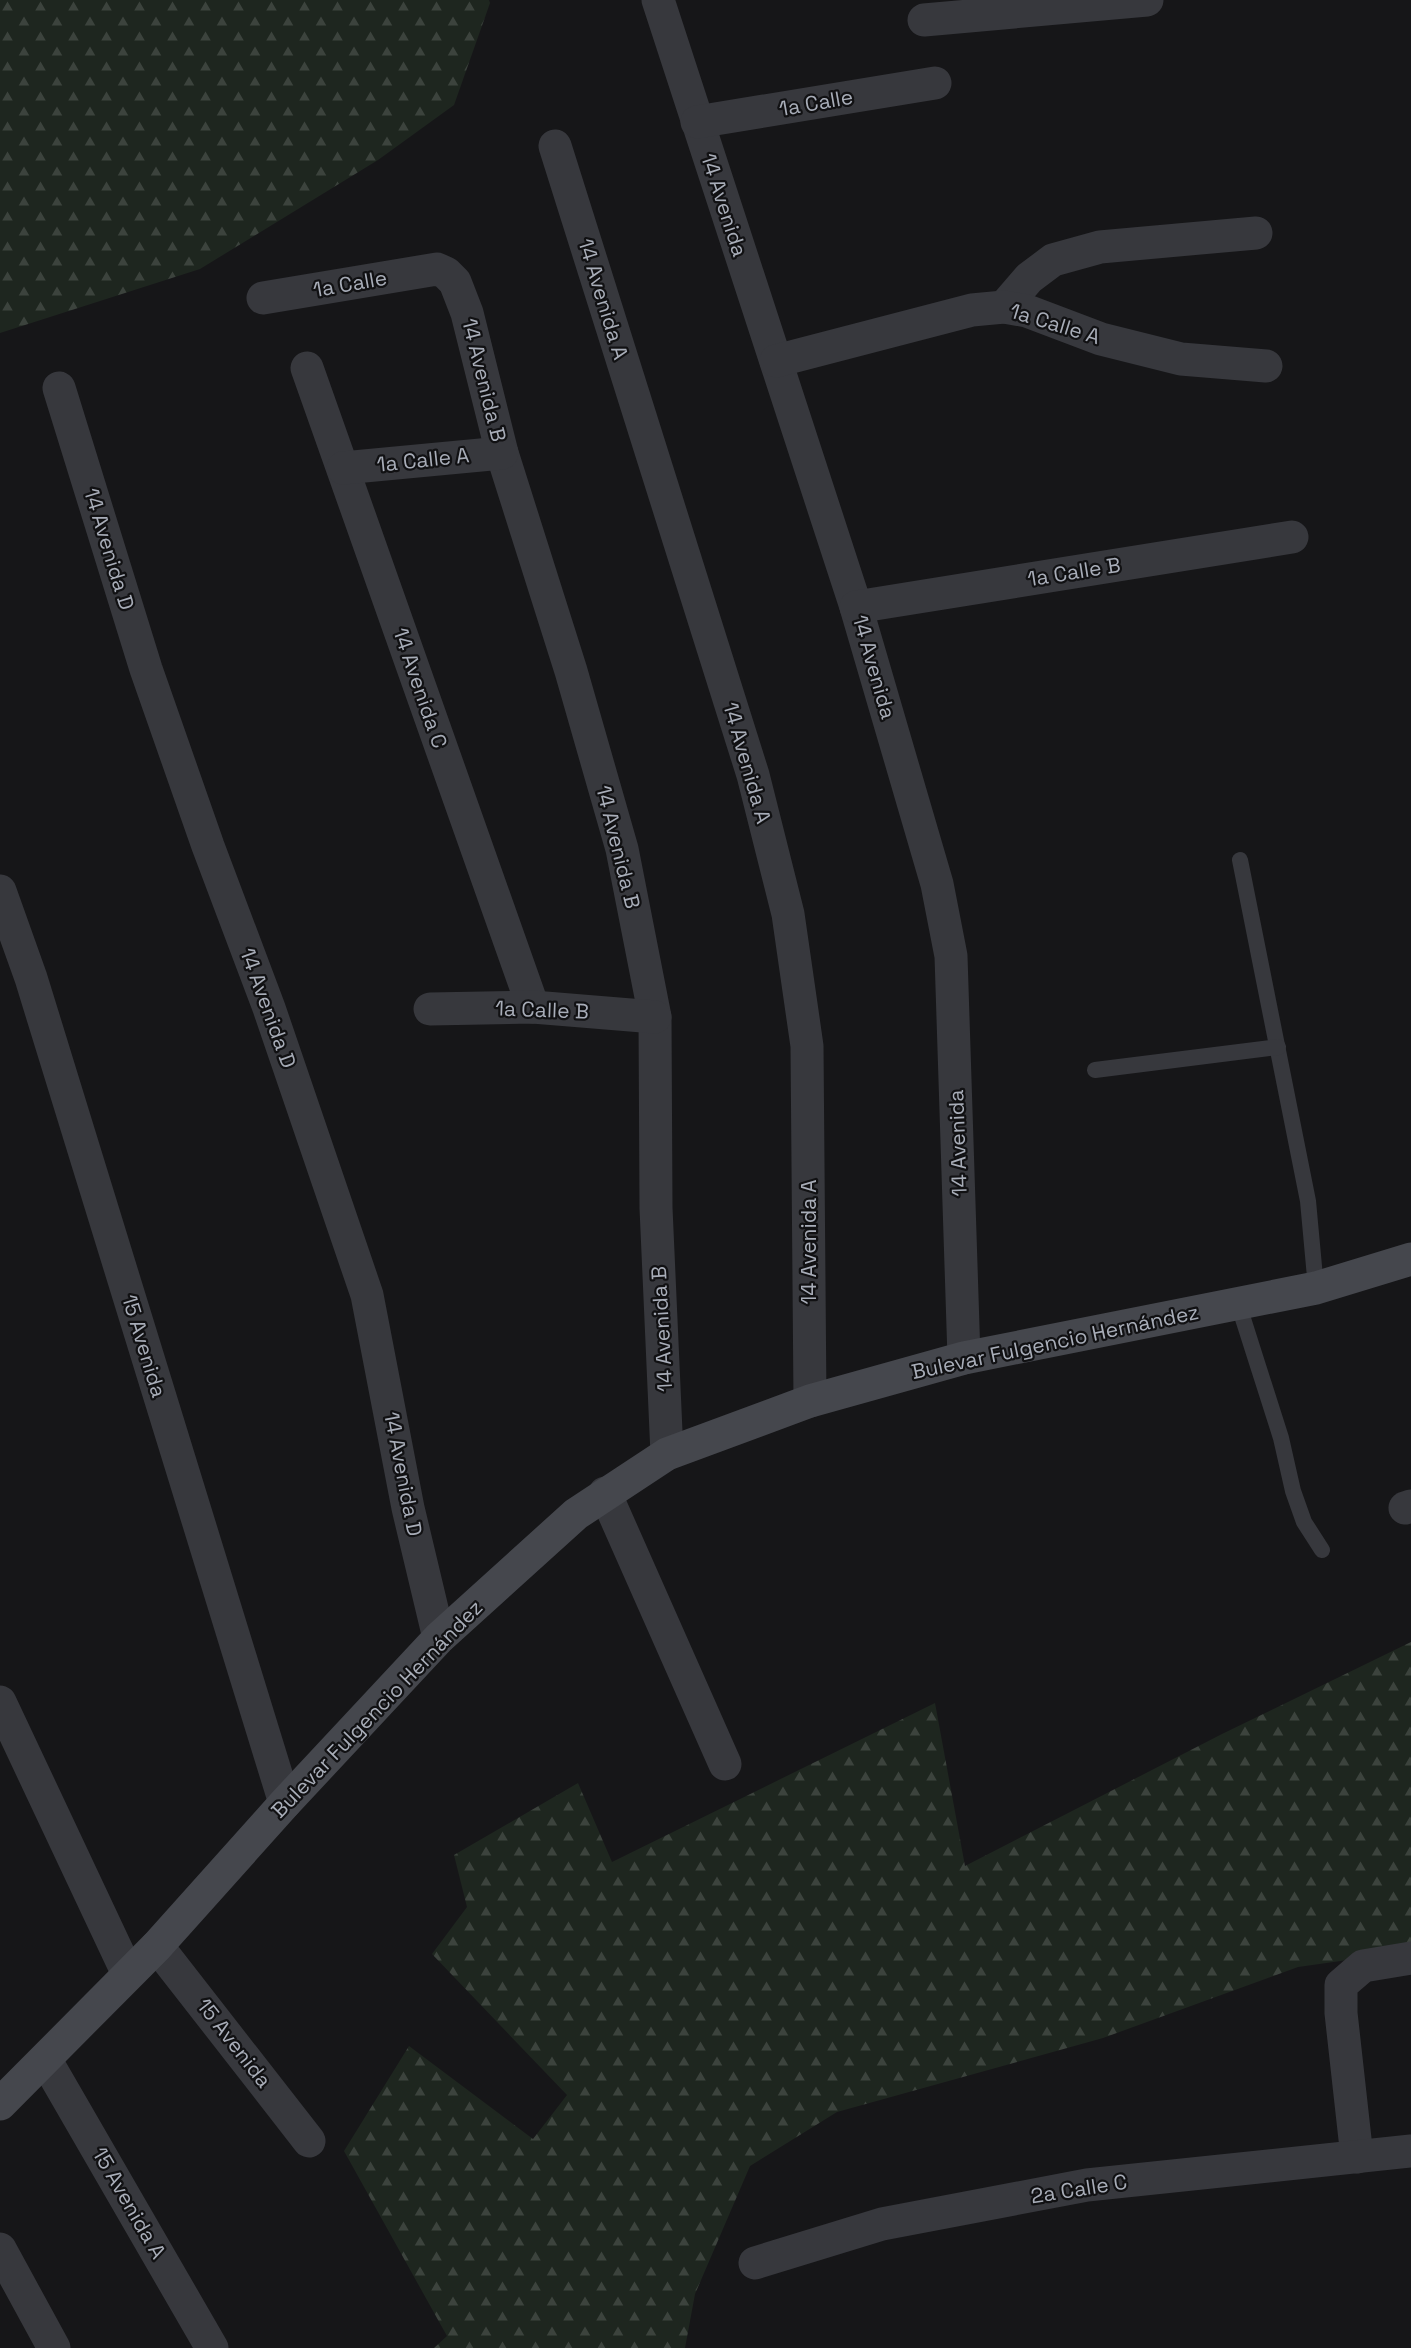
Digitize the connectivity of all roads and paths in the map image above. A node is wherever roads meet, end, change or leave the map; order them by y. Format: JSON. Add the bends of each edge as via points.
{"nodes":[{"id":1,"x":658,"y":0,"type":"edge"},
{"id":2,"x":1147,"y":0,"type":"edge"},
{"id":3,"x":924,"y":20,"type":"dead end"},
{"id":4,"x":935,"y":83,"type":"dead end"},
{"id":5,"x":696,"y":122,"type":"junction"},
{"id":6,"x":555,"y":146,"type":"dead end"},
{"id":7,"x":1256,"y":232,"type":"dead end"},
{"id":8,"x":437,"y":269,"type":"joint"},
{"id":9,"x":263,"y":298,"type":"dead end"},
{"id":10,"x":1004,"y":307,"type":"junction"},
{"id":11,"x":776,"y":361,"type":"junction"},
{"id":12,"x":1266,"y":366,"type":"dead end"},
{"id":13,"x":307,"y":368,"type":"dead end"},
{"id":14,"x":59,"y":388,"type":"dead end"},
{"id":15,"x":502,"y":453,"type":"junction"},
{"id":16,"x":343,"y":468,"type":"junction"},
{"id":17,"x":1292,"y":537,"type":"dead end"},
{"id":18,"x":856,"y":607,"type":"junction"},
{"id":19,"x":1240,"y":860,"type":"dead end"},
{"id":20,"x":0,"y":891,"type":"edge"},
{"id":21,"x":533,"y":1007,"type":"junction"},
{"id":22,"x":430,"y":1009,"type":"dead end"},
{"id":23,"x":655,"y":1017,"type":"junction"},
{"id":24,"x":1278,"y":1047,"type":"junction"},
{"id":25,"x":1095,"y":1070,"type":"dead end"},
{"id":26,"x":1411,"y":1259,"type":"edge"},
{"id":27,"x":1316,"y":1288,"type":"junction"},
{"id":28,"x":1238,"y":1303,"type":"junction"},
{"id":29,"x":964,"y":1358,"type":"junction"},
{"id":30,"x":810,"y":1401,"type":"junction"},
{"id":31,"x":667,"y":1454,"type":"junction"},
{"id":32,"x":605,"y":1493,"type":"junction"},
{"id":33,"x":1322,"y":1550,"type":"dead end"},
{"id":34,"x":439,"y":1638,"type":"junction"},
{"id":35,"x":0,"y":1702,"type":"edge"},
{"id":36,"x":725,"y":1764,"type":"dead end"},
{"id":37,"x":285,"y":1803,"type":"junction"},
{"id":38,"x":157,"y":1946,"type":"junction"},
{"id":39,"x":1411,"y":1958,"type":"edge"},
{"id":40,"x":128,"y":1974,"type":"junction"},
{"id":41,"x":45,"y":2059,"type":"junction"},
{"id":42,"x":0,"y":2104,"type":"edge"},
{"id":43,"x":309,"y":2141,"type":"dead end"},
{"id":44,"x":1411,"y":2151,"type":"edge"},
{"id":45,"x":1357,"y":2157,"type":"junction"},
{"id":46,"x":0,"y":2249,"type":"edge"},
{"id":47,"x":755,"y":2264,"type":"dead end"},
{"id":48,"x":54,"y":2348,"type":"edge"},
{"id":49,"x":212,"y":2348,"type":"edge"}],
"edges":[{"from":1,"to":5,"type":"street","name":"14 Avenida"},
{"from":2,"to":3,"type":"street"},
{"from":4,"to":5,"type":"street","name":"1a Calle"},
{"from":5,"to":11,"type":"street","name":"14 Avenida"},
{"from":6,"to":30,"type":"street","name":"14 Avenida A","via":[[753,775],[788,914],[807,1046]]},
{"from":7,"to":10,"type":"street","via":[[1100,247],[1053,260],[1029,278]]},
{"from":8,"to":9,"type":"street","name":"1a Calle"},
{"from":8,"to":15,"type":"street","name":"14 Avenida B","via":[[455,282],[467,313]]},
{"from":10,"to":11,"type":"street","name":"1a Calle A","via":[[972,310]]},
{"from":10,"to":12,"type":"street","name":"1a Calle A","via":[[1181,360]]},
{"from":11,"to":18,"type":"street","name":"14 Avenida"},
{"from":13,"to":16,"type":"street","name":"14 Avenida C"},
{"from":14,"to":34,"type":"street","name":"14 Avenida D","via":[[146,669],[269,1008],[366,1295],[408,1508]]},
{"from":15,"to":16,"type":"street","name":"1a Calle A"},
{"from":15,"to":23,"type":"street","name":"14 Avenida B","via":[[571,670],[622,849]]},
{"from":16,"to":21,"type":"street","name":"14 Avenida C"},
{"from":17,"to":18,"type":"street","name":"1a Calle B"},
{"from":18,"to":29,"type":"street","name":"14 Avenida","via":[[937,884],[951,956]]},
{"from":19,"to":24,"type":"lane"},
{"from":20,"to":37,"type":"street","name":"15 Avenida","via":[[31,978]]},
{"from":21,"to":22,"type":"street","name":"1a Calle B"},
{"from":21,"to":23,"type":"street","name":"1a Calle B"},
{"from":23,"to":31,"type":"street","name":"14 Avenida B","via":[[656,1208]]},
{"from":24,"to":25,"type":"lane"},
{"from":24,"to":27,"type":"lane","via":[[1308,1201]]},
{"from":26,"to":27,"type":"street","name":"Bulevar Fulgencio Hernández"},
{"from":27,"to":28,"type":"street","name":"Bulevar Fulgencio Hernández"},
{"from":28,"to":29,"type":"street","name":"Bulevar Fulgencio Hernández"},
{"from":28,"to":33,"type":"lane","via":[[1281,1438],[1293,1491],[1304,1522]]},
{"from":29,"to":30,"type":"street","name":"Bulevar Fulgencio Hernández"},
{"from":30,"to":31,"type":"street","name":"Bulevar Fulgencio Hernández"},
{"from":31,"to":32,"type":"street","name":"Bulevar Fulgencio Hernández"},
{"from":32,"to":34,"type":"street","name":"Bulevar Fulgencio Hernández","via":[[576,1514]]},
{"from":32,"to":36,"type":"street"},
{"from":34,"to":37,"type":"street","name":"Bulevar Fulgencio Hernández"},
{"from":35,"to":40,"type":"street"},
{"from":37,"to":38,"type":"street","name":"Bulevar Fulgencio Hernández"},
{"from":38,"to":40,"type":"street","name":"Bulevar Fulgencio Hernández"},
{"from":38,"to":43,"type":"street","name":"15 Avenida"},
{"from":39,"to":45,"type":"street","via":[[1363,1966],[1341,1985]]},
{"from":40,"to":41,"type":"street","name":"Bulevar Fulgencio Hernández"},
{"from":41,"to":42,"type":"street","name":"Bulevar Fulgencio Hernández"},
{"from":41,"to":49,"type":"street","name":"15 Avenida A"},
{"from":44,"to":45,"type":"street","name":"2a Calle C"},
{"from":45,"to":47,"type":"street","name":"2a Calle C","via":[[1087,2185],[882,2224]]},
{"from":46,"to":48,"type":"street"}]}
